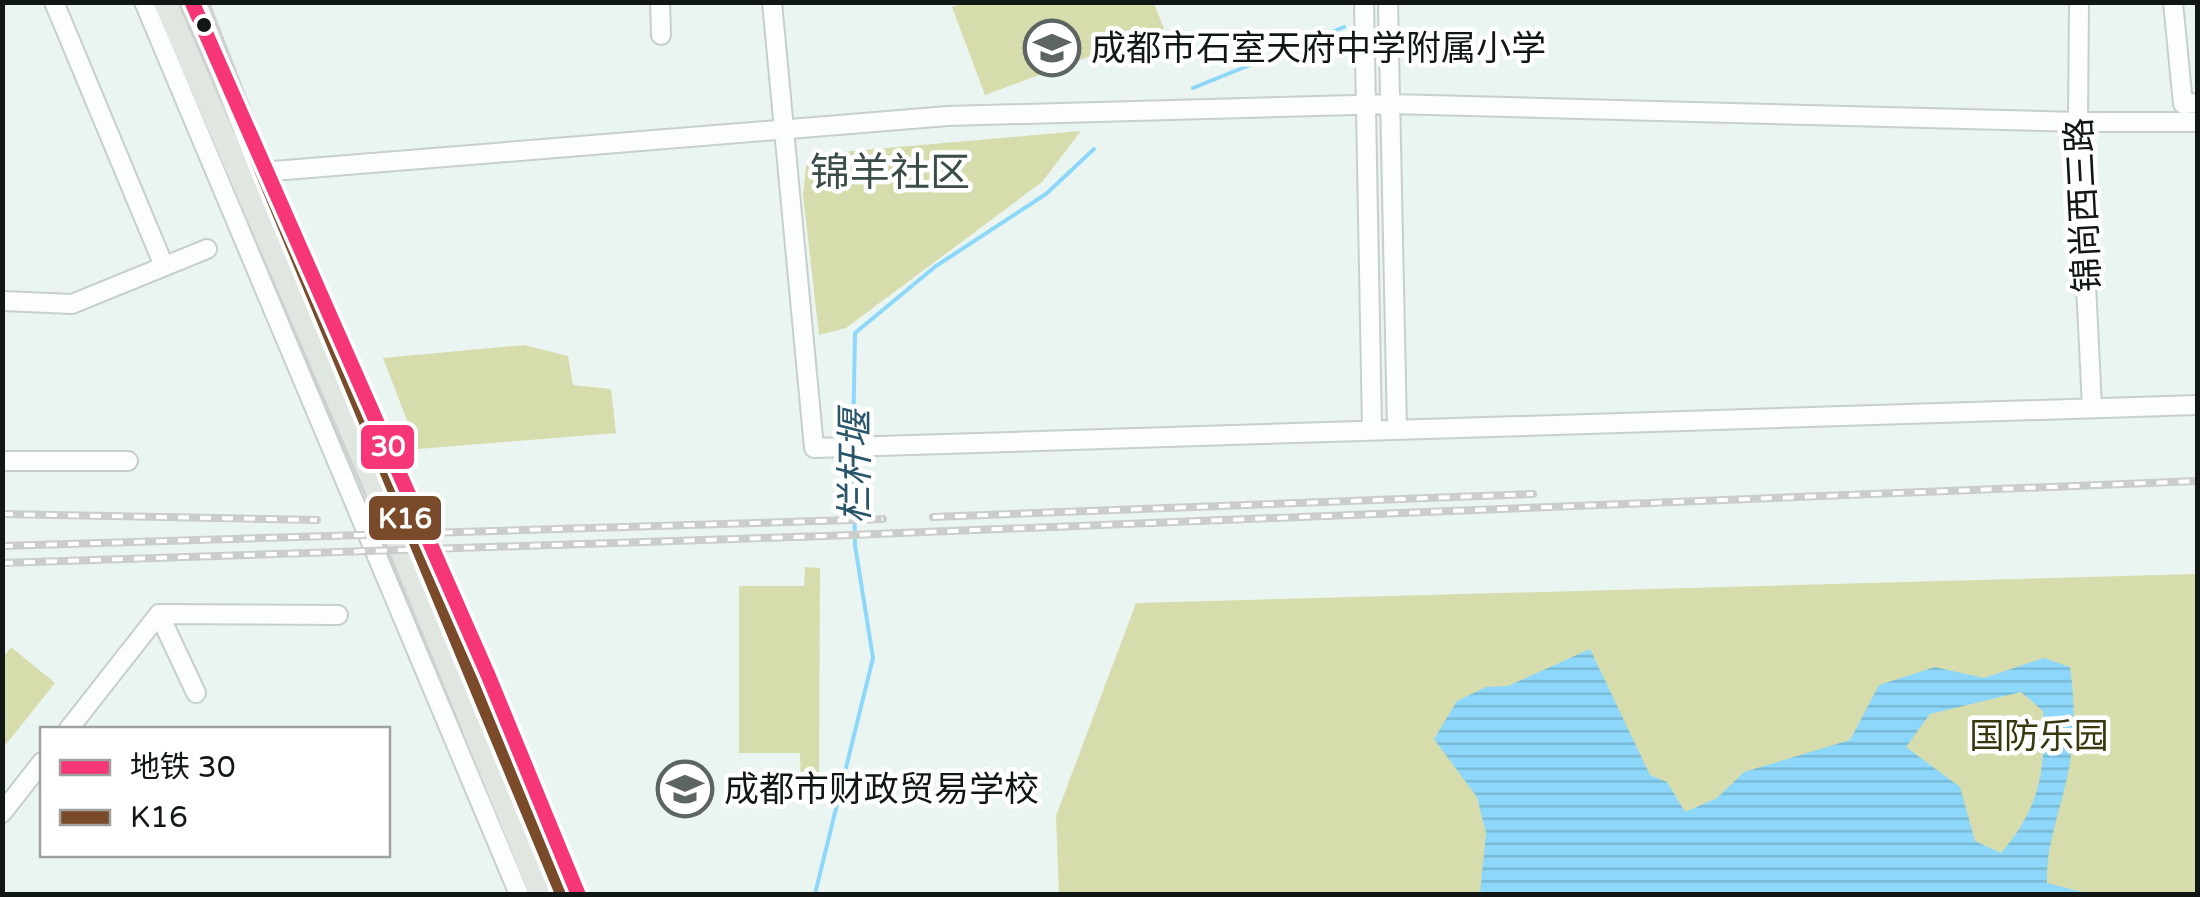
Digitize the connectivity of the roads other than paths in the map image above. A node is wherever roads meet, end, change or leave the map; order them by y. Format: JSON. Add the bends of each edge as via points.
{"nodes":[{"id":1,"x":54,"y":2,"type":"edge"},
{"id":2,"x":144,"y":2,"type":"edge"},
{"id":3,"x":165,"y":2,"type":"edge"},
{"id":4,"x":195,"y":2,"type":"edge"},
{"id":5,"x":660,"y":2,"type":"edge"},
{"id":6,"x":772,"y":2,"type":"edge"},
{"id":7,"x":1364,"y":2,"type":"edge"},
{"id":8,"x":1388,"y":2,"type":"edge"},
{"id":9,"x":2079,"y":2,"type":"edge"},
{"id":10,"x":2172,"y":2,"type":"edge"},
{"id":11,"x":661,"y":35,"type":"dead end"},
{"id":12,"x":2198,"y":103,"type":"edge"},
{"id":13,"x":1391,"y":104,"type":"junction"},
{"id":14,"x":1366,"y":106,"type":"junction"},
{"id":15,"x":2078,"y":122,"type":"junction"},
{"id":16,"x":2198,"y":122,"type":"edge"},
{"id":17,"x":783,"y":129,"type":"junction"},
{"id":18,"x":261,"y":172,"type":"junction"},
{"id":19,"x":207,"y":249,"type":"dead end"},
{"id":20,"x":164,"y":266,"type":"junction"},
{"id":21,"x":2,"y":301,"type":"edge"},
{"id":22,"x":2198,"y":405,"type":"edge"},
{"id":23,"x":2092,"y":407,"type":"junction"},
{"id":24,"x":1397,"y":429,"type":"junction"},
{"id":25,"x":1372,"y":430,"type":"junction"},
{"id":26,"x":2,"y":461,"type":"edge"},
{"id":27,"x":128,"y":461,"type":"dead end"},
{"id":28,"x":158,"y":614,"type":"junction"},
{"id":29,"x":338,"y":615,"type":"dead end"},
{"id":30,"x":196,"y":693,"type":"dead end"},
{"id":31,"x":70,"y":727,"type":"edge"},
{"id":32,"x":40,"y":765,"type":"edge"},
{"id":33,"x":2,"y":814,"type":"edge"},
{"id":34,"x":518,"y":894,"type":"edge"},
{"id":35,"x":541,"y":894,"type":"edge"},
{"id":36,"x":561,"y":894,"type":"edge"}],
"edges":[{"from":1,"to":20,"type":"street"},
{"from":2,"to":34,"type":"street"},
{"from":3,"to":35,"type":"main road","via":[[375,486]]},
{"from":4,"to":18,"type":"main road"},
{"from":5,"to":11,"type":"street"},
{"from":6,"to":17,"type":"street"},
{"from":7,"to":14,"type":"street"},
{"from":8,"to":13,"type":"street"},
{"from":9,"to":15,"type":"street","name":"锦尚西三路"},
{"from":10,"to":12,"type":"street","via":[[2183,104]]},
{"from":13,"to":14,"type":"street"},
{"from":13,"to":15,"type":"street"},
{"from":13,"to":24,"type":"street"},
{"from":14,"to":17,"type":"street","via":[[948,116]]},
{"from":14,"to":25,"type":"street"},
{"from":15,"to":16,"type":"street"},
{"from":15,"to":23,"type":"street","name":"锦尚西三路"},
{"from":17,"to":18,"type":"street"},
{"from":17,"to":25,"type":"street","via":[[814,448]]},
{"from":18,"to":36,"type":"main road"},
{"from":19,"to":20,"type":"street"},
{"from":20,"to":21,"type":"street","via":[[72,304]]},
{"from":22,"to":23,"type":"street"},
{"from":23,"to":24,"type":"street"},
{"from":24,"to":25,"type":"street"},
{"from":26,"to":27,"type":"street"},
{"from":28,"to":29,"type":"street"},
{"from":28,"to":30,"type":"street"},
{"from":28,"to":31,"type":"street"},
{"from":32,"to":33,"type":"street"}]}
